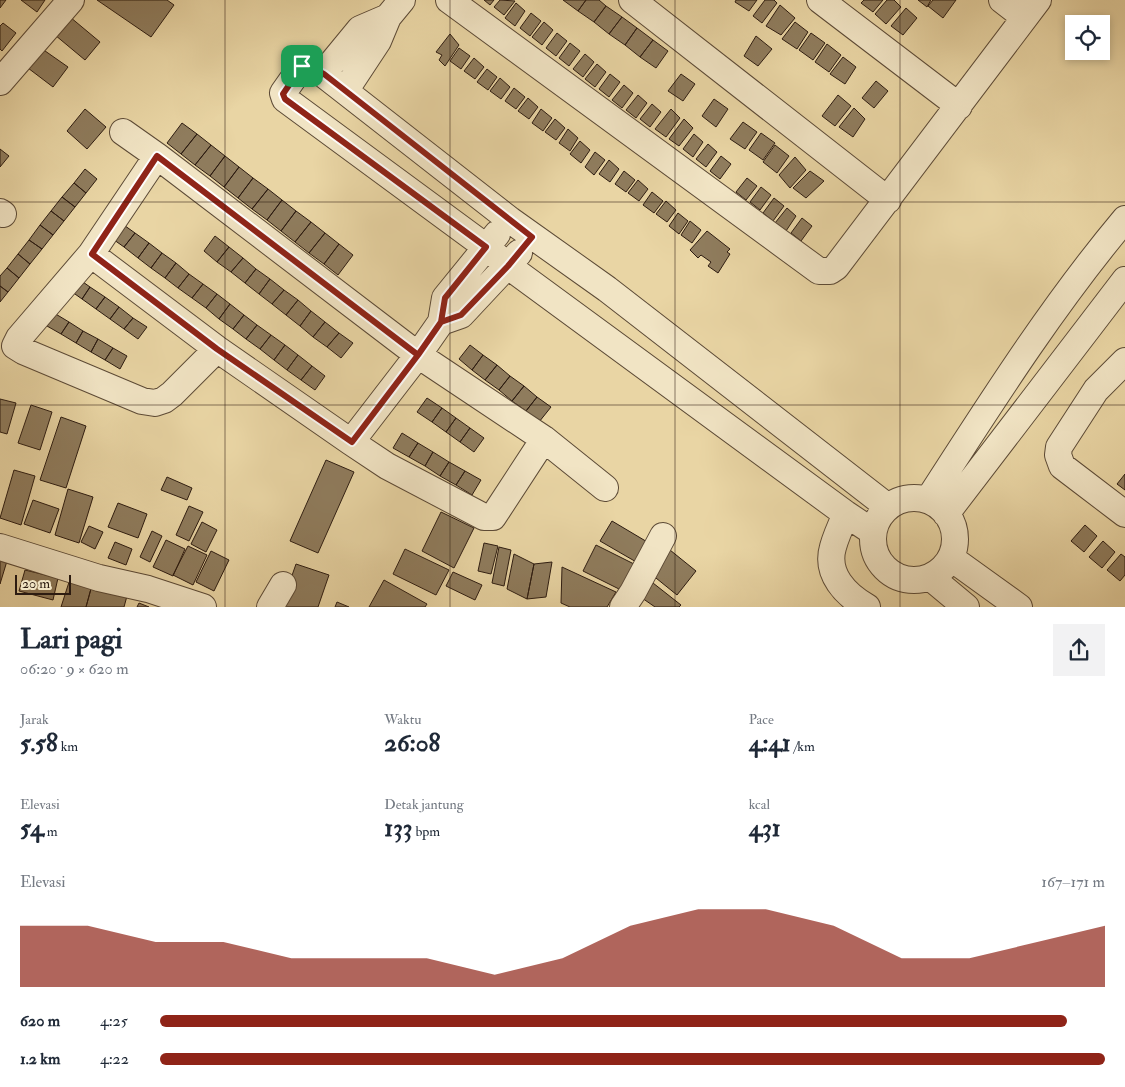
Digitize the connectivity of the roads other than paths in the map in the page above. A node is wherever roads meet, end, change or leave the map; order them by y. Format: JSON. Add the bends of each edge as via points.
{"nodes":[{"id":1,"x":71,"y":0,"type":"edge"},
{"id":2,"x":449,"y":0,"type":"edge"},
{"id":3,"x":632,"y":0,"type":"edge"},
{"id":4,"x":820,"y":0,"type":"edge"},
{"id":5,"x":1002,"y":0,"type":"edge"},
{"id":6,"x":395,"y":8,"type":"edge"},
{"id":7,"x":1031,"y":9,"type":"edge"},
{"id":8,"x":324,"y":74,"type":"junction"},
{"id":9,"x":0,"y":82,"type":"edge"},
{"id":10,"x":345,"y":92,"type":"junction"},
{"id":11,"x":959,"y":106,"type":"junction"},
{"id":12,"x":123,"y":132,"type":"dead end"},
{"id":13,"x":157,"y":156,"type":"junction"},
{"id":14,"x":888,"y":200,"type":"junction"},
{"id":15,"x":510,"y":220,"type":"junction"},
{"id":16,"x":1122,"y":229,"type":"edge"},
{"id":17,"x":532,"y":237,"type":"junction"},
{"id":18,"x":486,"y":247,"type":"junction"},
{"id":19,"x":92,"y":254,"type":"junction"},
{"id":20,"x":508,"y":266,"type":"junction"},
{"id":21,"x":1125,"y":280,"type":"edge"},
{"id":22,"x":441,"y":322,"type":"junction"},
{"id":23,"x":217,"y":349,"type":"junction"},
{"id":24,"x":418,"y":355,"type":"junction"},
{"id":25,"x":1124,"y":363,"type":"edge"},
{"id":26,"x":544,"y":440,"type":"junction"},
{"id":27,"x":352,"y":442,"type":"junction"},
{"id":28,"x":605,"y":488,"type":"dead end"},
{"id":29,"x":888,"y":507,"type":"junction"},
{"id":30,"x":937,"y":507,"type":"junction"},
{"id":31,"x":846,"y":514,"type":"junction"},
{"id":32,"x":1125,"y":514,"type":"edge"},
{"id":33,"x":873,"y":532,"type":"junction"},
{"id":34,"x":663,"y":536,"type":"dead end"},
{"id":35,"x":0,"y":548,"type":"edge"},
{"id":36,"x":951,"y":558,"type":"junction"},
{"id":37,"x":930,"y":577,"type":"junction"},
{"id":38,"x":956,"y":605,"type":"edge"},
{"id":39,"x":204,"y":607,"type":"edge"},
{"id":40,"x":623,"y":607,"type":"edge"},
{"id":41,"x":867,"y":607,"type":"edge"},
{"id":42,"x":1019,"y":607,"type":"edge"}],
"edges":[{"from":1,"to":9,"type":"street"},
{"from":2,"to":14,"type":"street","via":[[820,271],[836,267]]},
{"from":3,"to":14,"type":"street"},
{"from":4,"to":11,"type":"street"},
{"from":5,"to":7,"type":"street"},
{"from":6,"to":8,"type":"street","via":[[360,29]]},
{"from":6,"to":10,"type":"street"},
{"from":7,"to":11,"type":"street"},
{"from":8,"to":10,"type":"street"},
{"from":8,"to":18,"type":"street","via":[[308,65],[302,66],[284,97]]},
{"from":10,"to":15,"type":"street"},
{"from":11,"to":14,"type":"street"},
{"from":12,"to":13,"type":"street"},
{"from":13,"to":19,"type":"street"},
{"from":13,"to":24,"type":"street"},
{"from":15,"to":17,"type":"street"},
{"from":15,"to":18,"type":"street"},
{"from":16,"to":30,"type":"street","via":[[1064,298],[994,398]]},
{"from":17,"to":20,"type":"street"},
{"from":17,"to":29,"type":"street","via":[[607,289]]},
{"from":18,"to":20,"type":"street"},
{"from":18,"to":22,"type":"street","via":[[445,298]]},
{"from":19,"to":23,"type":"street"},
{"from":19,"to":23,"type":"street","via":[[19,338],[17,348],[131,397],[155,403],[172,394]]},
{"from":20,"to":22,"type":"street","via":[[461,315]]},
{"from":20,"to":31,"type":"street"},
{"from":21,"to":30,"type":"street"},
{"from":22,"to":24,"type":"street"},
{"from":23,"to":27,"type":"street"},
{"from":24,"to":26,"type":"street"},
{"from":24,"to":27,"type":"street"},
{"from":25,"to":32,"type":"street","via":[[1096,390],[1059,447],[1058,455],[1062,466]]},
{"from":26,"to":27,"type":"street","via":[[491,518],[387,466]]},
{"from":26,"to":28,"type":"street"},
{"from":29,"to":30,"type":"street","via":[[909,499]]},
{"from":29,"to":33,"type":"street","via":[[878,518]]},
{"from":30,"to":36,"type":"street","via":[[953,524],[955,544]]},
{"from":31,"to":33,"type":"street"},
{"from":31,"to":41,"type":"street","via":[[832,549],[833,575],[850,596]]},
{"from":33,"to":37,"type":"street","via":[[876,555],[891,574],[914,581]]},
{"from":34,"to":40,"type":"street"},
{"from":35,"to":39,"type":"street"},
{"from":36,"to":37,"type":"street"},
{"from":36,"to":42,"type":"street"},
{"from":37,"to":38,"type":"street"}]}
